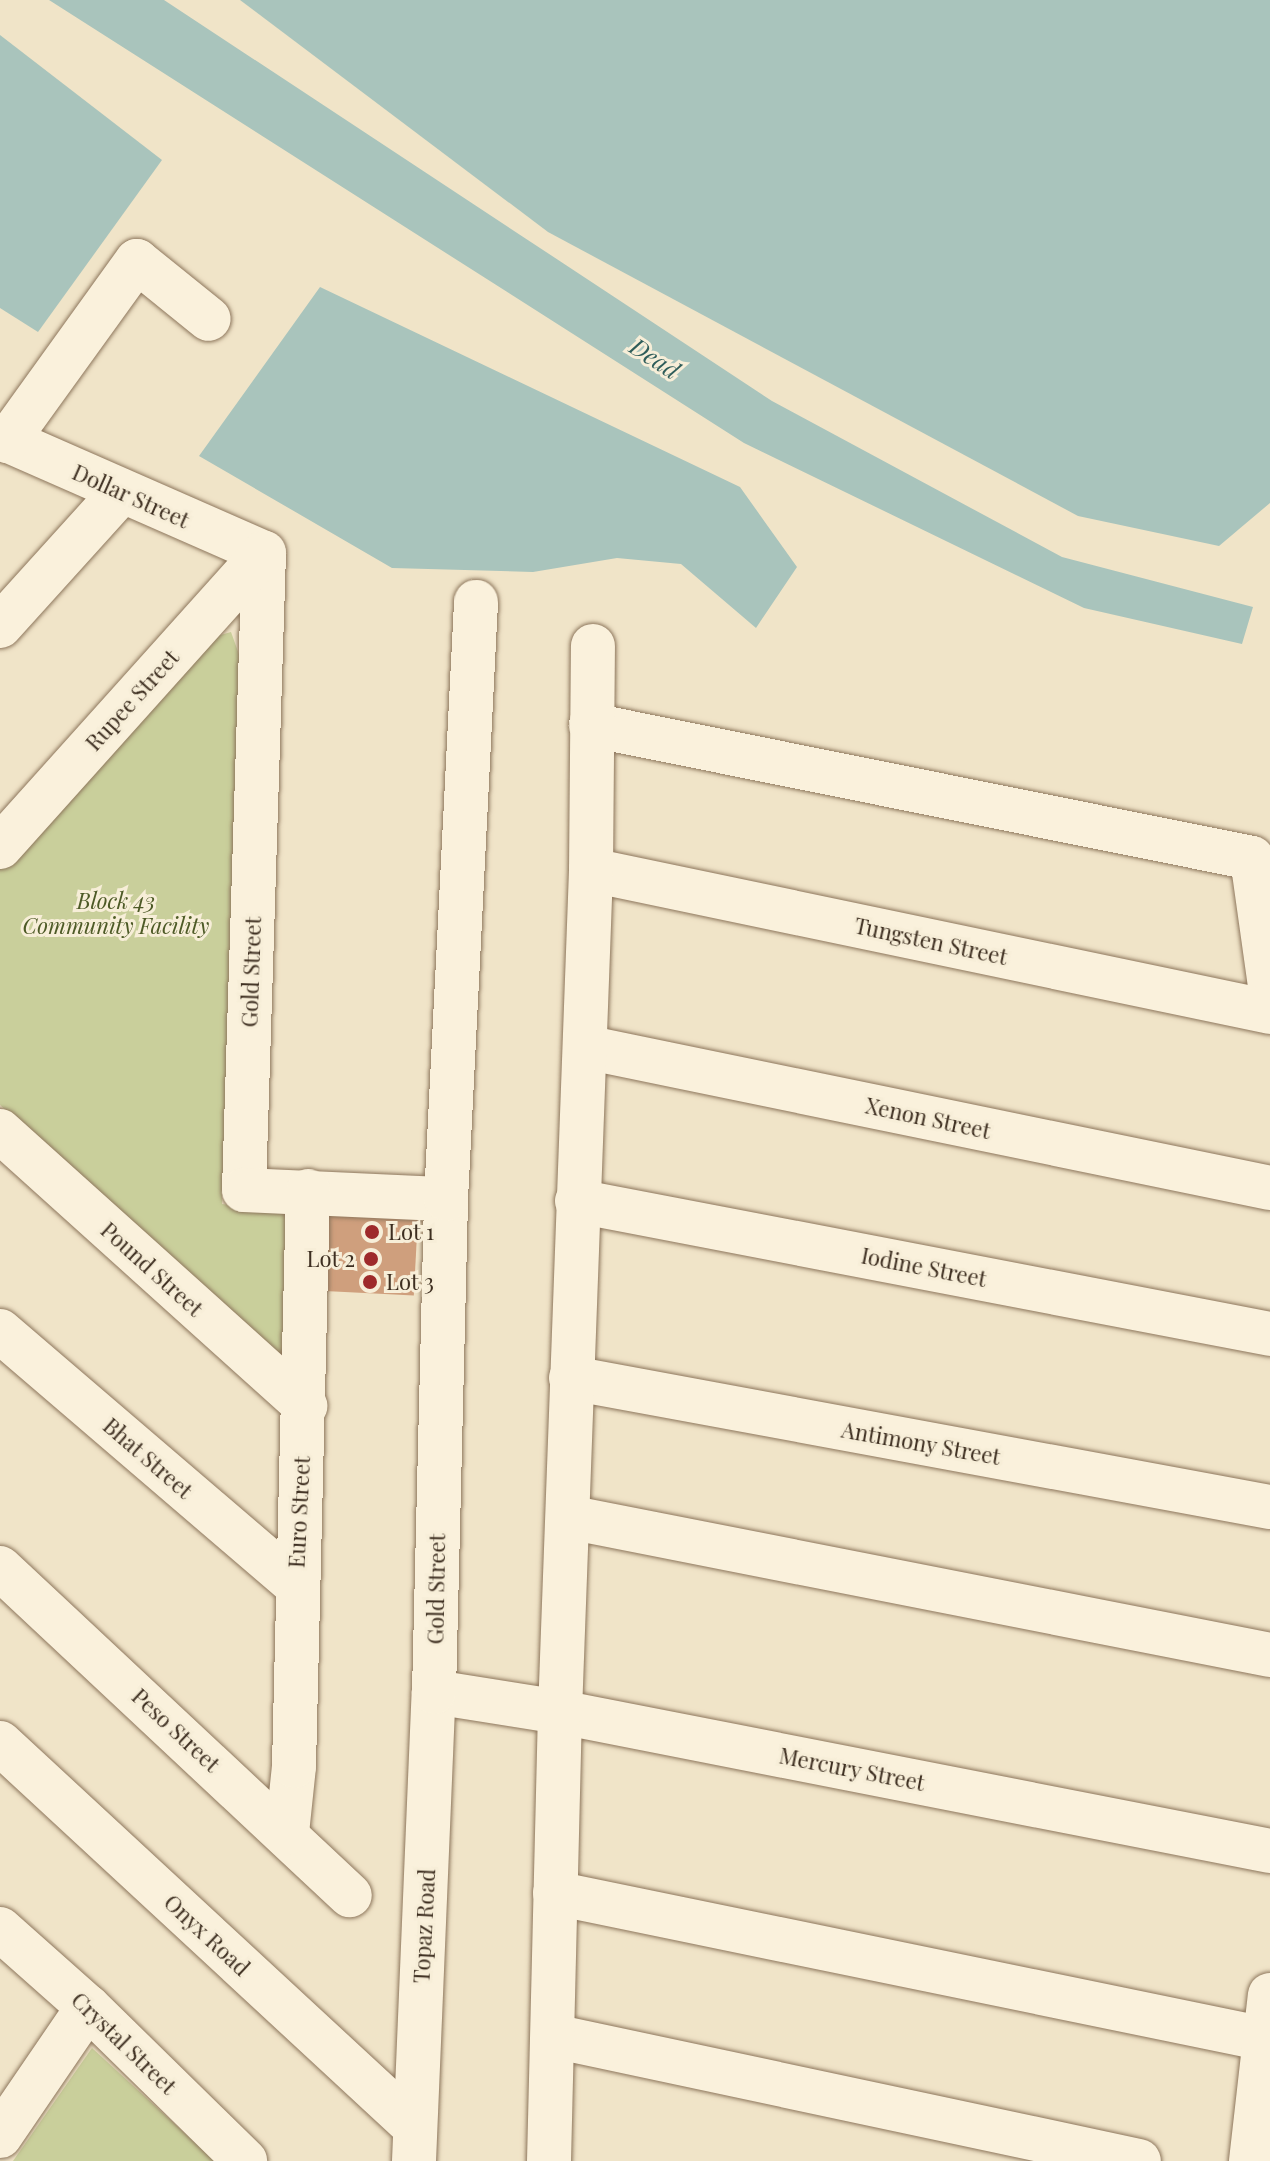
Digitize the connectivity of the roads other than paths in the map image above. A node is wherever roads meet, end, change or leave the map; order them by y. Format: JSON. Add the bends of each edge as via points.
{"nodes":[{"id":1,"x":209,"y":319,"type":"dead end"},
{"id":2,"x":3,"y":439,"type":"edge"},
{"id":3,"x":121,"y":492,"type":"junction"},
{"id":4,"x":264,"y":553,"type":"junction"},
{"id":5,"x":476,"y":602,"type":"dead end"},
{"id":6,"x":0,"y":626,"type":"edge"},
{"id":7,"x":593,"y":646,"type":"dead end"},
{"id":8,"x":591,"y":725,"type":"junction"},
{"id":9,"x":0,"y":847,"type":"edge"},
{"id":10,"x":591,"y":870,"type":"junction"},
{"id":11,"x":1270,"y":986,"type":"edge"},
{"id":12,"x":1270,"y":1012,"type":"edge"},
{"id":13,"x":585,"y":1047,"type":"junction"},
{"id":14,"x":0,"y":1131,"type":"edge"},
{"id":15,"x":1270,"y":1188,"type":"edge"},
{"id":16,"x":308,"y":1191,"type":"junction"},
{"id":17,"x":446,"y":1199,"type":"junction"},
{"id":18,"x":577,"y":1201,"type":"junction"},
{"id":19,"x":0,"y":1331,"type":"edge"},
{"id":20,"x":1270,"y":1334,"type":"edge"},
{"id":21,"x":571,"y":1378,"type":"junction"},
{"id":22,"x":305,"y":1406,"type":"junction"},
{"id":23,"x":1270,"y":1507,"type":"edge"},
{"id":24,"x":568,"y":1517,"type":"junction"},
{"id":25,"x":0,"y":1568,"type":"edge"},
{"id":26,"x":296,"y":1585,"type":"junction"},
{"id":27,"x":1270,"y":1655,"type":"edge"},
{"id":28,"x":434,"y":1692,"type":"junction"},
{"id":29,"x":560,"y":1712,"type":"junction"},
{"id":30,"x":0,"y":1743,"type":"edge"},
{"id":31,"x":287,"y":1833,"type":"junction"},
{"id":32,"x":1270,"y":1851,"type":"edge"},
{"id":33,"x":555,"y":1893,"type":"junction"},
{"id":34,"x":350,"y":1895,"type":"dead end"},
{"id":35,"x":0,"y":1929,"type":"edge"},
{"id":36,"x":1270,"y":1995,"type":"edge"},
{"id":37,"x":88,"y":2007,"type":"junction"},
{"id":38,"x":553,"y":2036,"type":"junction"},
{"id":39,"x":1265,"y":2039,"type":"junction"},
{"id":40,"x":0,"y":2136,"type":"edge"},
{"id":41,"x":414,"y":2144,"type":"edge"},
{"id":42,"x":245,"y":2161,"type":"edge"},
{"id":43,"x":549,"y":2161,"type":"edge"},
{"id":44,"x":1139,"y":2161,"type":"edge"},
{"id":45,"x":1251,"y":2161,"type":"edge"}],
"edges":[{"from":1,"to":2,"type":"street","via":[[137,261]]},
{"from":2,"to":3,"type":"street","name":"Dollar Street"},
{"from":3,"to":4,"type":"street","name":"Dollar Street"},
{"from":3,"to":6,"type":"street"},
{"from":4,"to":9,"type":"street","name":"Rupee Street"},
{"from":4,"to":16,"type":"street","name":"Gold Street","via":[[244,1190]]},
{"from":5,"to":17,"type":"street","name":"Gold Street"},
{"from":7,"to":8,"type":"street"},
{"from":8,"to":10,"type":"street"},
{"from":8,"to":11,"type":"street","via":[[1252,858]]},
{"from":10,"to":12,"type":"street","name":"Tungsten Street"},
{"from":10,"to":13,"type":"street"},
{"from":13,"to":15,"type":"street","name":"Xenon Street"},
{"from":13,"to":18,"type":"street"},
{"from":14,"to":22,"type":"street","name":"Pound Street"},
{"from":16,"to":17,"type":"street","name":"Gold Street"},
{"from":16,"to":22,"type":"street","name":"Euro Street"},
{"from":17,"to":28,"type":"street","name":"Gold Street"},
{"from":18,"to":20,"type":"street","name":"Iodine Street"},
{"from":18,"to":21,"type":"street"},
{"from":19,"to":26,"type":"street","name":"Bhat Street"},
{"from":21,"to":23,"type":"street","name":"Antimony Street"},
{"from":21,"to":24,"type":"street"},
{"from":22,"to":26,"type":"street","name":"Euro Street"},
{"from":24,"to":27,"type":"street"},
{"from":24,"to":29,"type":"street"},
{"from":25,"to":31,"type":"street","name":"Peso Street"},
{"from":26,"to":31,"type":"street","name":"Euro Street","via":[[294,1766]]},
{"from":28,"to":29,"type":"street","name":"Mercury Street"},
{"from":28,"to":41,"type":"street","name":"Topaz Road"},
{"from":29,"to":32,"type":"street","name":"Mercury Street"},
{"from":29,"to":33,"type":"street"},
{"from":30,"to":41,"type":"street","name":"Onyx Road"},
{"from":31,"to":34,"type":"street","name":"Peso Street"},
{"from":33,"to":38,"type":"street"},
{"from":33,"to":39,"type":"street"},
{"from":35,"to":37,"type":"street","name":"Crystal Street"},
{"from":36,"to":39,"type":"street"},
{"from":37,"to":40,"type":"street"},
{"from":37,"to":42,"type":"street","name":"Crystal Street"},
{"from":38,"to":43,"type":"street"},
{"from":38,"to":44,"type":"street"},
{"from":39,"to":45,"type":"street"}]}
